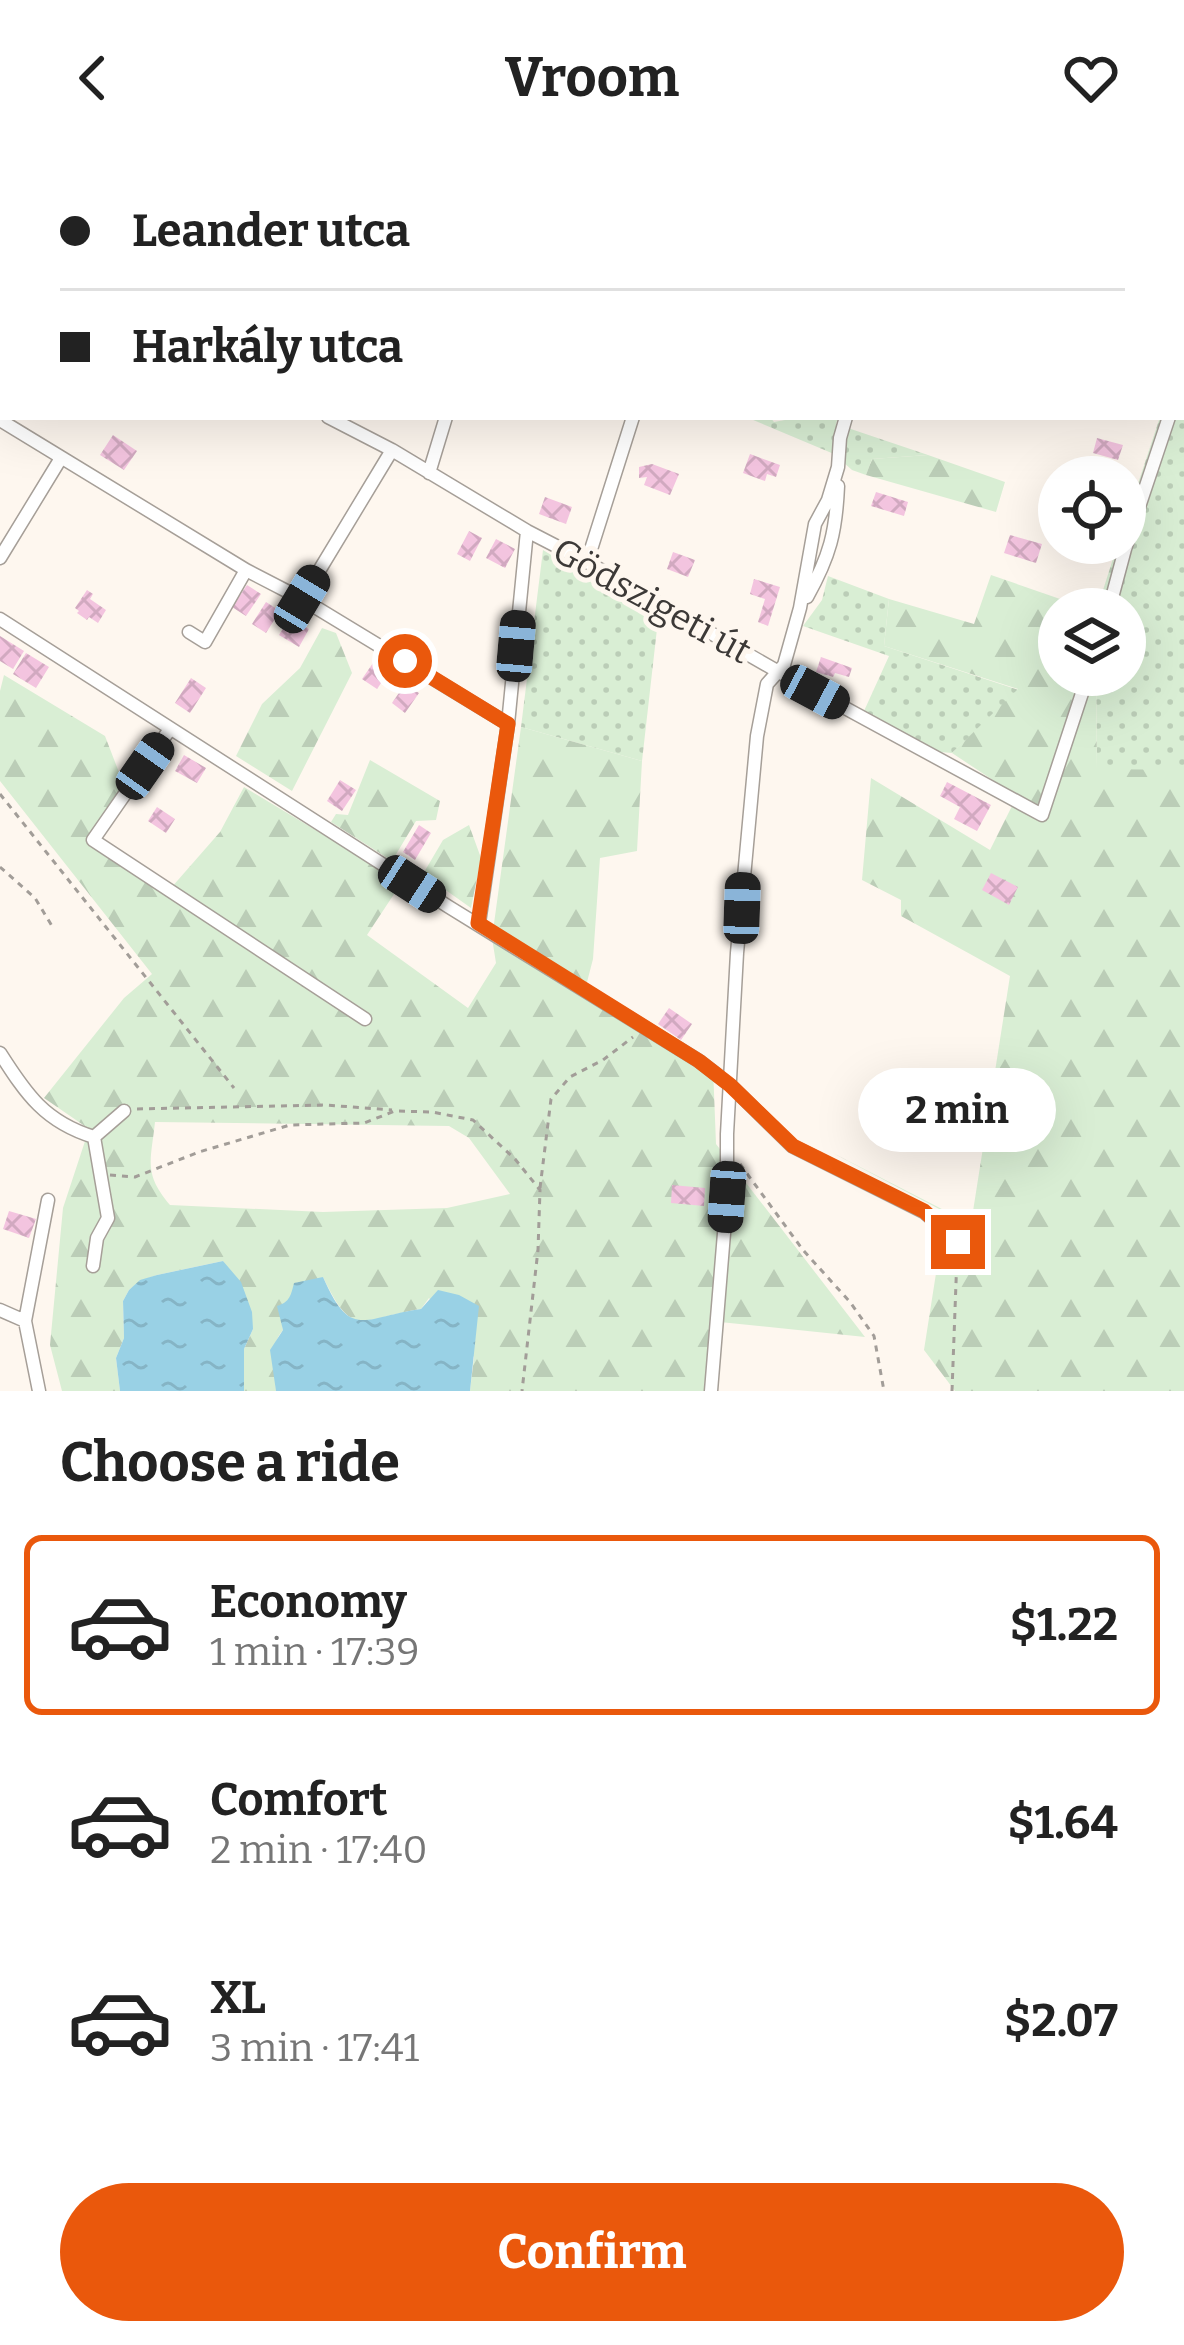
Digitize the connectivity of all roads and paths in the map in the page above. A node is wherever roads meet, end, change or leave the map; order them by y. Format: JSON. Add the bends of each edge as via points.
{"nodes":[{"id":1,"x":0,"y":420,"type":"edge"},
{"id":2,"x":334,"y":420,"type":"edge"},
{"id":3,"x":445,"y":420,"type":"edge"},
{"id":4,"x":633,"y":420,"type":"edge"},
{"id":5,"x":845,"y":420,"type":"edge"},
{"id":6,"x":1168,"y":420,"type":"edge"},
{"id":7,"x":392,"y":450,"type":"junction"},
{"id":8,"x":62,"y":458,"type":"junction"},
{"id":9,"x":838,"y":467,"type":"junction"},
{"id":10,"x":429,"y":473,"type":"junction"},
{"id":11,"x":527,"y":531,"type":"junction"},
{"id":12,"x":0,"y":558,"type":"edge"},
{"id":13,"x":587,"y":562,"type":"junction"},
{"id":14,"x":246,"y":570,"type":"junction"},
{"id":15,"x":1115,"y":588,"type":"edge"},
{"id":16,"x":302,"y":599,"type":"junction"},
{"id":17,"x":800,"y":608,"type":"junction"},
{"id":18,"x":0,"y":619,"type":"edge"},
{"id":19,"x":189,"y":632,"type":"dead end"},
{"id":20,"x":777,"y":671,"type":"junction"},
{"id":21,"x":1081,"y":696,"type":"edge"},
{"id":22,"x":508,"y":724,"type":"junction"},
{"id":23,"x":170,"y":729,"type":"junction"},
{"id":24,"x":0,"y":794,"type":"edge"},
{"id":25,"x":0,"y":867,"type":"edge"},
{"id":26,"x":478,"y":923,"type":"junction"},
{"id":27,"x":52,"y":926,"type":"dead end"},
{"id":28,"x":365,"y":1019,"type":"dead end"},
{"id":29,"x":643,"y":1026,"type":"junction"},
{"id":30,"x":0,"y":1053,"type":"edge"},
{"id":31,"x":730,"y":1085,"type":"junction"},
{"id":32,"x":234,"y":1088,"type":"dead end"},
{"id":33,"x":124,"y":1111,"type":"joint"},
{"id":34,"x":395,"y":1111,"type":"junction"},
{"id":35,"x":94,"y":1137,"type":"junction"},
{"id":36,"x":727,"y":1146,"type":"junction"},
{"id":37,"x":102,"y":1175,"type":"junction"},
{"id":38,"x":540,"y":1190,"type":"junction"},
{"id":39,"x":48,"y":1200,"type":"dead end"},
{"id":40,"x":958,"y":1242,"type":"joint"},
{"id":41,"x":93,"y":1266,"type":"dead end"},
{"id":42,"x":0,"y":1310,"type":"edge"},
{"id":43,"x":25,"y":1321,"type":"junction"},
{"id":44,"x":39,"y":1391,"type":"edge"},
{"id":45,"x":522,"y":1391,"type":"edge"},
{"id":46,"x":710,"y":1391,"type":"edge"},
{"id":47,"x":884,"y":1391,"type":"edge"},
{"id":48,"x":952,"y":1391,"type":"edge"}],
"edges":[{"from":1,"to":8,"type":"street"},
{"from":2,"to":7,"type":"street","name":"Gödszigeti út"},
{"from":3,"to":10,"type":"street"},
{"from":4,"to":13,"type":"street"},
{"from":5,"to":9,"type":"street"},
{"from":6,"to":15,"type":"street"},
{"from":7,"to":10,"type":"street","name":"Gödszigeti út"},
{"from":7,"to":16,"type":"street"},
{"from":8,"to":12,"type":"street"},
{"from":8,"to":14,"type":"street"},
{"from":9,"to":17,"type":"street","via":[[815,524]]},
{"from":9,"to":17,"type":"street","via":[[832,548]]},
{"from":10,"to":11,"type":"street","name":"Gödszigeti út"},
{"from":11,"to":13,"type":"street","name":"Gödszigeti út"},
{"from":11,"to":22,"type":"street"},
{"from":13,"to":20,"type":"street","name":"Gödszigeti út"},
{"from":14,"to":16,"type":"street"},
{"from":14,"to":19,"type":"street","via":[[205,643]]},
{"from":16,"to":22,"type":"street"},
{"from":17,"to":20,"type":"street"},
{"from":18,"to":23,"type":"street"},
{"from":20,"to":21,"type":"street","name":"Gödszigeti út","via":[[1042,814]]},
{"from":20,"to":31,"type":"street","via":[[757,736]]},
{"from":22,"to":26,"type":"street"},
{"from":23,"to":26,"type":"street"},
{"from":23,"to":28,"type":"street","via":[[93,840]]},
{"from":24,"to":32,"type":"path"},
{"from":25,"to":27,"type":"path"},
{"from":26,"to":29,"type":"street"},
{"from":29,"to":31,"type":"street"},
{"from":29,"to":38,"type":"path","via":[[551,1099]]},
{"from":30,"to":35,"type":"street","via":[[41,1108]]},
{"from":31,"to":36,"type":"street"},
{"from":31,"to":40,"type":"street","via":[[793,1146],[924,1211]]},
{"from":33,"to":34,"type":"path"},
{"from":33,"to":35,"type":"street"},
{"from":34,"to":37,"type":"path","via":[[364,1123],[290,1125],[136,1177]]},
{"from":34,"to":38,"type":"path","via":[[473,1120]]},
{"from":35,"to":37,"type":"street"},
{"from":36,"to":46,"type":"street"},
{"from":36,"to":47,"type":"path","via":[[874,1336]]},
{"from":37,"to":41,"type":"street","via":[[108,1218]]},
{"from":38,"to":45,"type":"path"},
{"from":39,"to":43,"type":"street"},
{"from":40,"to":48,"type":"path"},
{"from":42,"to":43,"type":"street"},
{"from":43,"to":44,"type":"street"}]}
